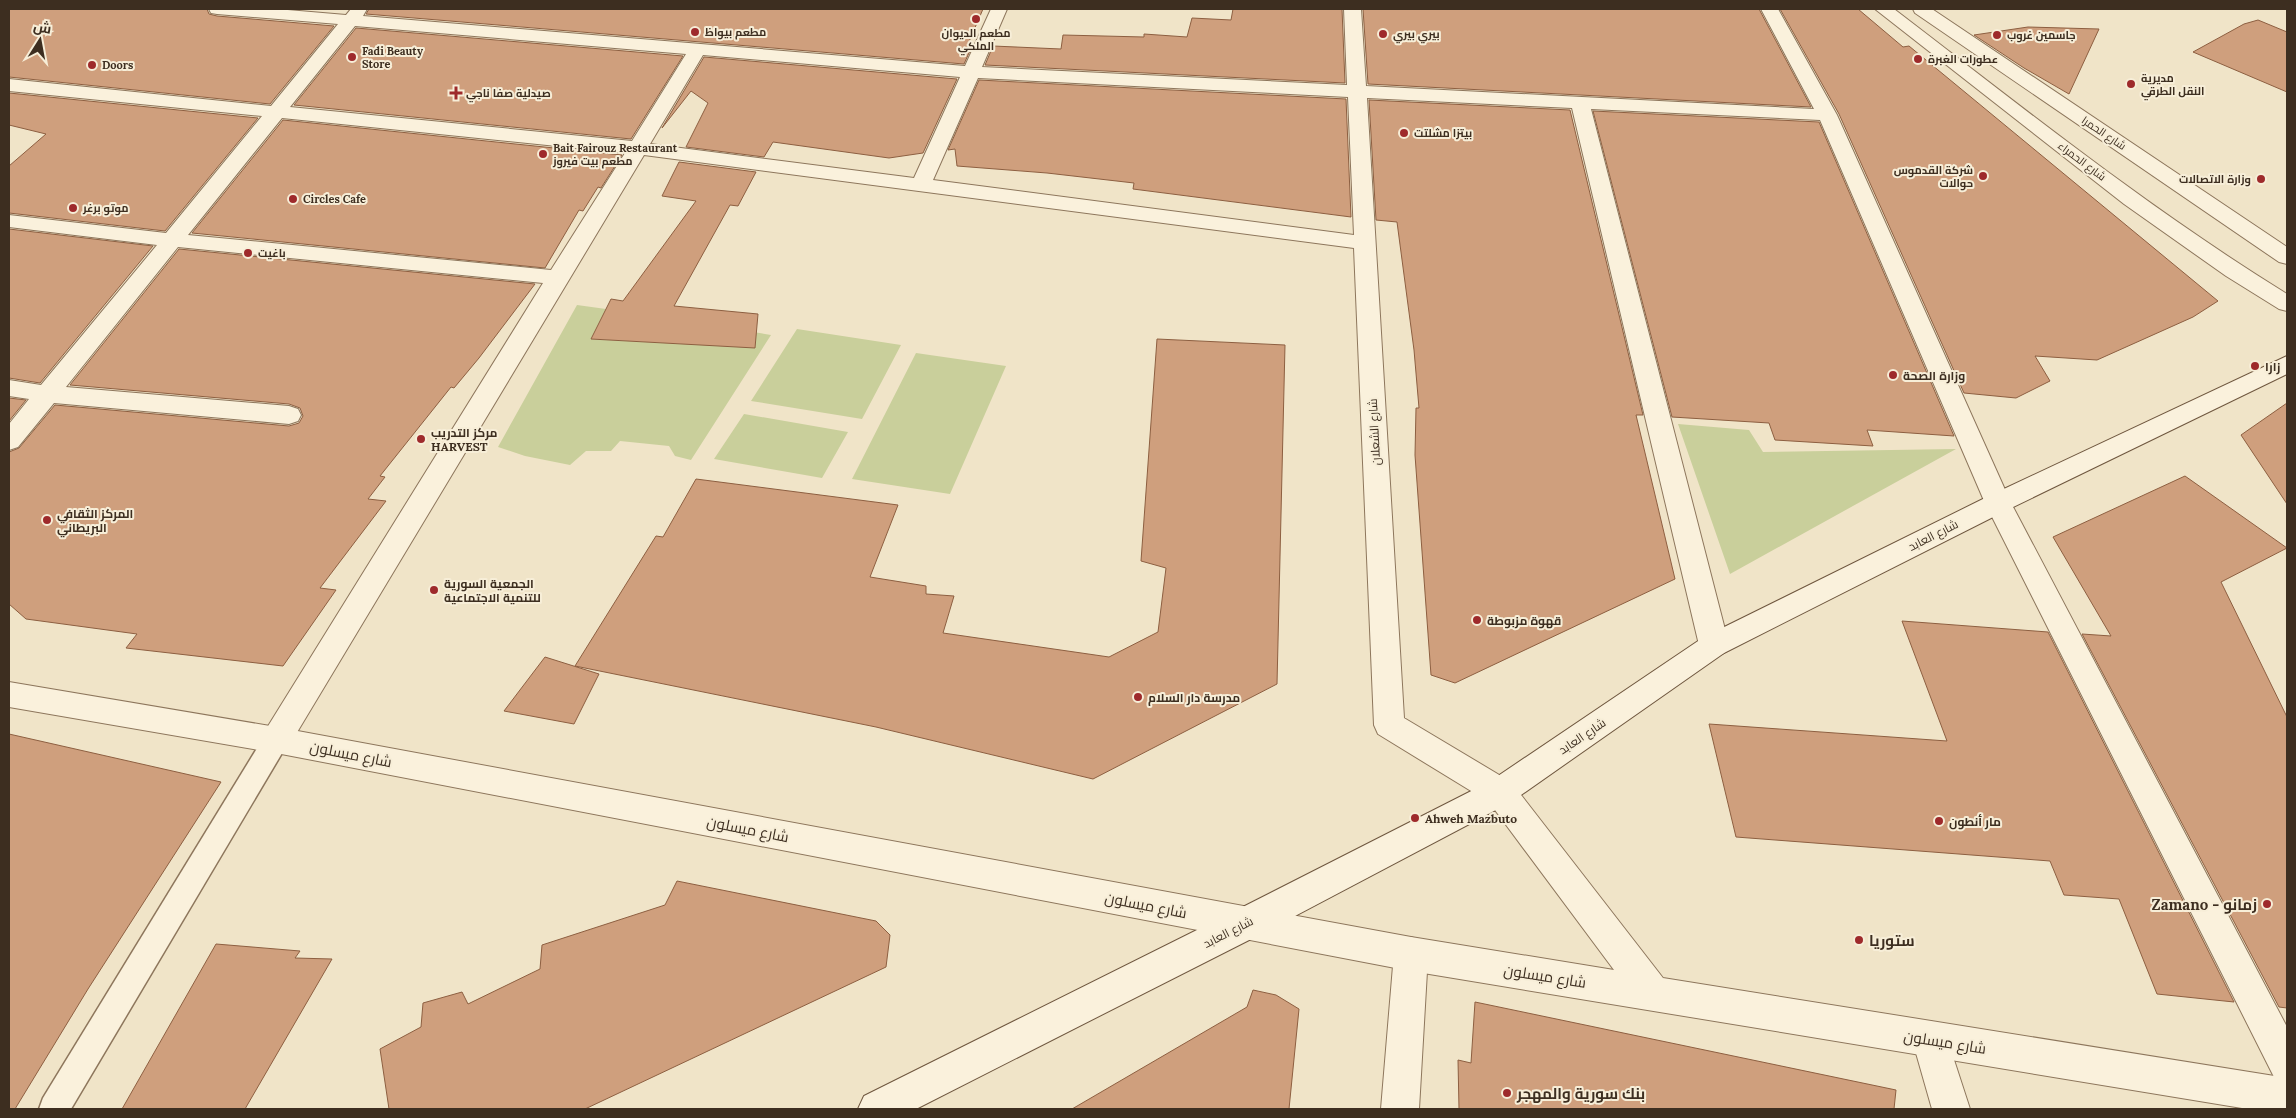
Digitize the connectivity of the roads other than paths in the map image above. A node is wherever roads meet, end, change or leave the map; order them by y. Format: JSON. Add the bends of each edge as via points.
{"nodes":[{"id":1,"x":217,"y":9,"type":"edge"},
{"id":2,"x":999,"y":9,"type":"edge"},
{"id":3,"x":1353,"y":9,"type":"edge"},
{"id":4,"x":1770,"y":9,"type":"edge"},
{"id":5,"x":1883,"y":9,"type":"edge"},
{"id":6,"x":1922,"y":9,"type":"edge"},
{"id":7,"x":355,"y":14,"type":"edge"},
{"id":8,"x":698,"y":49,"type":"junction"},
{"id":9,"x":971,"y":72,"type":"junction"},
{"id":10,"x":9,"y":85,"type":"edge"},
{"id":11,"x":1358,"y":91,"type":"junction"},
{"id":12,"x":1580,"y":102,"type":"junction"},
{"id":13,"x":277,"y":111,"type":"junction"},
{"id":14,"x":1827,"y":115,"type":"junction"},
{"id":15,"x":638,"y":148,"type":"junction"},
{"id":16,"x":921,"y":185,"type":"junction"},
{"id":17,"x":9,"y":221,"type":"edge"},
{"id":18,"x":172,"y":240,"type":"junction"},
{"id":19,"x":1365,"y":243,"type":"junction"},
{"id":20,"x":2287,"y":257,"type":"edge"},
{"id":21,"x":558,"y":278,"type":"junction"},
{"id":22,"x":2287,"y":304,"type":"edge"},
{"id":23,"x":2287,"y":364,"type":"edge"},
{"id":24,"x":9,"y":388,"type":"edge"},
{"id":25,"x":47,"y":394,"type":"junction"},
{"id":26,"x":289,"y":414,"type":"dead end"},
{"id":27,"x":9,"y":441,"type":"edge"},
{"id":28,"x":1998,"y":503,"type":"junction"},
{"id":29,"x":1714,"y":645,"type":"junction"},
{"id":30,"x":9,"y":694,"type":"edge"},
{"id":31,"x":276,"y":740,"type":"junction"},
{"id":32,"x":1500,"y":792,"type":"junction"},
{"id":33,"x":1245,"y":924,"type":"junction"},
{"id":34,"x":1411,"y":954,"type":"junction"},
{"id":35,"x":1653,"y":993,"type":"junction"},
{"id":36,"x":1930,"y":1040,"type":"junction"},
{"id":37,"x":2287,"y":1064,"type":"edge"},
{"id":38,"x":2287,"y":1097,"type":"edge"},
{"id":39,"x":54,"y":1109,"type":"edge"},
{"id":40,"x":877,"y":1109,"type":"edge"},
{"id":41,"x":1400,"y":1109,"type":"edge"},
{"id":42,"x":1951,"y":1109,"type":"edge"}],
"edges":[{"from":1,"to":7,"type":"street"},
{"from":2,"to":9,"type":"street"},
{"from":3,"to":11,"type":"street","name":"شارع الشعلان"},
{"from":4,"to":14,"type":"street"},
{"from":5,"to":22,"type":"street","name":"شارع الحمراء","via":[[2227,268]]},
{"from":6,"to":20,"type":"street","name":"شارع الحمرا"},
{"from":7,"to":8,"type":"street"},
{"from":7,"to":13,"type":"street"},
{"from":8,"to":9,"type":"street"},
{"from":8,"to":15,"type":"street"},
{"from":9,"to":11,"type":"street"},
{"from":9,"to":16,"type":"street"},
{"from":10,"to":13,"type":"street"},
{"from":11,"to":12,"type":"street"},
{"from":11,"to":19,"type":"street","name":"شارع الشعلان"},
{"from":12,"to":14,"type":"street"},
{"from":12,"to":29,"type":"street"},
{"from":13,"to":15,"type":"street"},
{"from":13,"to":18,"type":"street"},
{"from":14,"to":28,"type":"street"},
{"from":15,"to":16,"type":"street"},
{"from":15,"to":21,"type":"street"},
{"from":16,"to":19,"type":"street"},
{"from":17,"to":18,"type":"street"},
{"from":18,"to":21,"type":"street"},
{"from":18,"to":25,"type":"street"},
{"from":19,"to":32,"type":"street","name":"شارع الشعلان","via":[[1389,725]]},
{"from":21,"to":31,"type":"street"},
{"from":23,"to":28,"type":"street","name":"شارع العابد"},
{"from":24,"to":25,"type":"street"},
{"from":25,"to":26,"type":"street"},
{"from":25,"to":27,"type":"street"},
{"from":28,"to":29,"type":"street","name":"شارع العابد"},
{"from":28,"to":37,"type":"street"},
{"from":29,"to":32,"type":"street","name":"شارع العابد"},
{"from":30,"to":31,"type":"street","name":"شارع ميسلون"},
{"from":31,"to":33,"type":"street","name":"شارع ميسلون"},
{"from":31,"to":39,"type":"lane"},
{"from":32,"to":33,"type":"street","name":"شارع العابد"},
{"from":32,"to":35,"type":"street"},
{"from":33,"to":34,"type":"street","name":"شارع ميسلون"},
{"from":33,"to":40,"type":"street","name":"شارع العابد"},
{"from":34,"to":35,"type":"street","name":"شارع ميسلون"},
{"from":34,"to":41,"type":"street"},
{"from":35,"to":36,"type":"street","name":"شارع ميسلون"},
{"from":36,"to":38,"type":"street","name":"شارع ميسلون"},
{"from":36,"to":42,"type":"street"}]}
